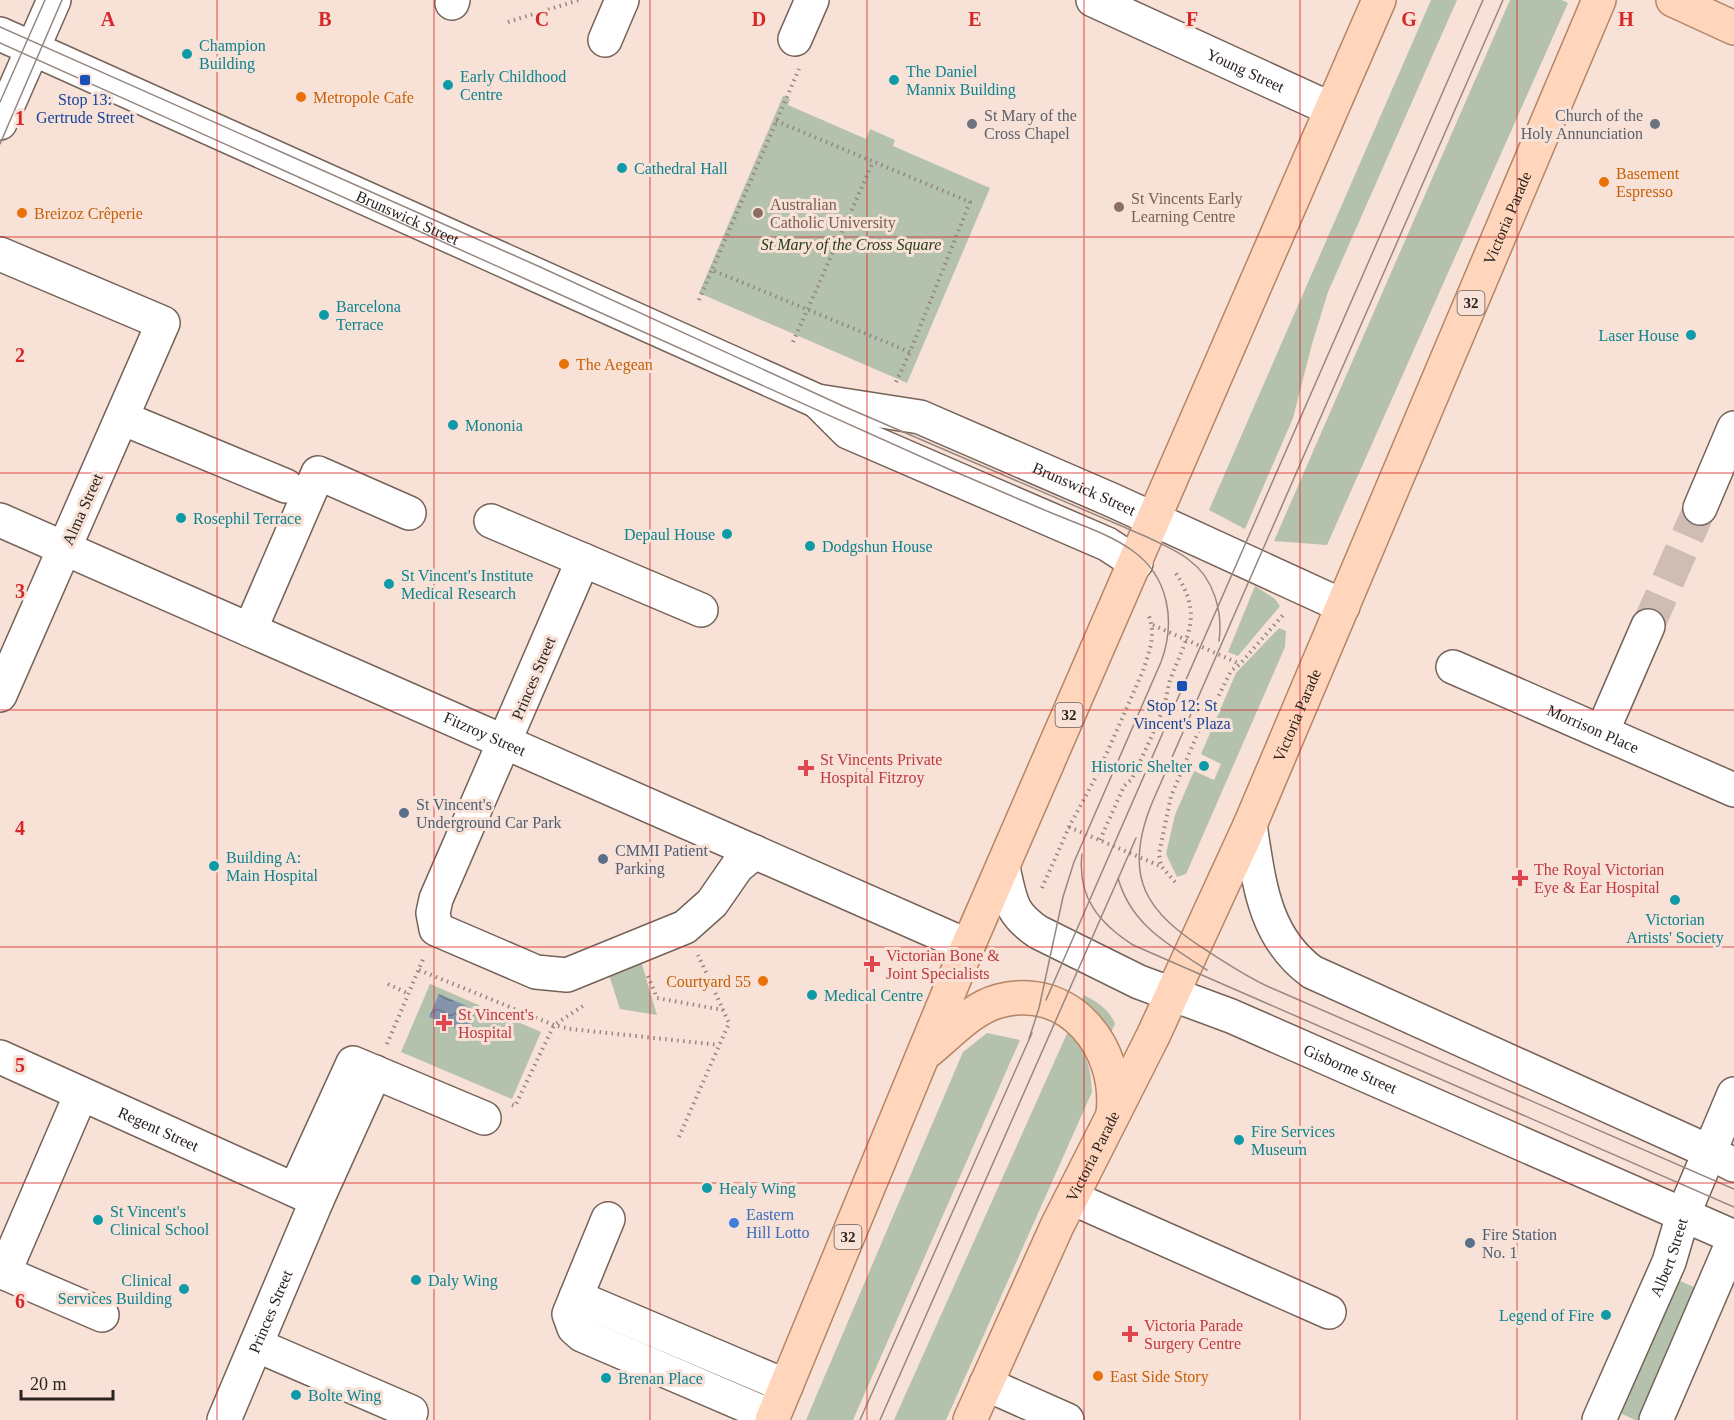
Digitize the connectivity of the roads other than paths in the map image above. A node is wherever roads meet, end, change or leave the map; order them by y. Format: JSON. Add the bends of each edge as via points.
{"nodes":[{"id":1,"x":54,"y":0,"type":"edge"},
{"id":2,"x":622,"y":0,"type":"edge"},
{"id":3,"x":812,"y":0,"type":"edge"},
{"id":4,"x":1094,"y":0,"type":"edge"},
{"id":5,"x":1379,"y":0,"type":"edge"},
{"id":6,"x":1599,"y":0,"type":"edge"},
{"id":7,"x":1693,"y":4,"type":"edge"},
{"id":8,"x":1734,"y":28,"type":"edge"},
{"id":9,"x":0,"y":34,"type":"edge"},
{"id":10,"x":605,"y":40,"type":"dead end"},
{"id":11,"x":33,"y":48,"type":"junction"},
{"id":12,"x":797,"y":53,"type":"road end"},
{"id":13,"x":1331,"y":109,"type":"junction"},
{"id":14,"x":0,"y":123,"type":"edge"},
{"id":15,"x":0,"y":254,"type":"edge"},
{"id":16,"x":817,"y":401,"type":"junction"},
{"id":17,"x":122,"y":418,"type":"junction"},
{"id":18,"x":1734,"y":428,"type":"edge"},
{"id":19,"x":286,"y":486,"type":"dead end"},
{"id":20,"x":1700,"y":508,"type":"tunnel mouth"},
{"id":21,"x":409,"y":513,"type":"dead end"},
{"id":22,"x":0,"y":520,"type":"edge"},
{"id":23,"x":1154,"y":520,"type":"junction"},
{"id":24,"x":491,"y":521,"type":"dead end"},
{"id":25,"x":64,"y":549,"type":"junction"},
{"id":26,"x":583,"y":560,"type":"junction"},
{"id":27,"x":1136,"y":563,"type":"junction"},
{"id":28,"x":1343,"y":606,"type":"junction"},
{"id":29,"x":701,"y":610,"type":"dead end"},
{"id":30,"x":1648,"y":626,"type":"tunnel mouth"},
{"id":31,"x":250,"y":630,"type":"junction"},
{"id":32,"x":1453,"y":667,"type":"dead end"},
{"id":33,"x":0,"y":695,"type":"edge"},
{"id":34,"x":1602,"y":732,"type":"junction"},
{"id":35,"x":505,"y":742,"type":"junction"},
{"id":36,"x":1734,"y":790,"type":"edge"},
{"id":37,"x":1250,"y":825,"type":"junction"},
{"id":38,"x":754,"y":852,"type":"junction"},
{"id":39,"x":1003,"y":868,"type":"junction"},
{"id":40,"x":968,"y":946,"type":"junction"},
{"id":41,"x":1173,"y":994,"type":"junction"},
{"id":42,"x":924,"y":1055,"type":"junction"},
{"id":43,"x":0,"y":1057,"type":"edge"},
{"id":44,"x":81,"y":1094,"type":"junction"},
{"id":45,"x":1734,"y":1094,"type":"edge"},
{"id":46,"x":483,"y":1118,"type":"dead end"},
{"id":47,"x":1113,"y":1118,"type":"junction"},
{"id":48,"x":1722,"y":1159,"type":"edge"},
{"id":49,"x":306,"y":1195,"type":"junction"},
{"id":50,"x":1072,"y":1198,"type":"junction"},
{"id":51,"x":1683,"y":1215,"type":"junction"},
{"id":52,"x":608,"y":1219,"type":"dead end"},
{"id":53,"x":1734,"y":1238,"type":"edge"},
{"id":54,"x":2,"y":1272,"type":"edge"},
{"id":55,"x":576,"y":1297,"type":"junction"},
{"id":56,"x":1329,"y":1312,"type":"dead end"},
{"id":57,"x":102,"y":1315,"type":"dead end"},
{"id":58,"x":256,"y":1345,"type":"junction"},
{"id":59,"x":986,"y":1384,"type":"junction"},
{"id":60,"x":786,"y":1386,"type":"junction"},
{"id":61,"x":772,"y":1418,"type":"edge"},
{"id":62,"x":1605,"y":1418,"type":"edge"},
{"id":63,"x":224,"y":1420,"type":"edge"},
{"id":64,"x":408,"y":1420,"type":"edge"},
{"id":65,"x":970,"y":1420,"type":"edge"},
{"id":66,"x":1066,"y":1420,"type":"edge"},
{"id":67,"x":1656,"y":1420,"type":"edge"}],
"edges":[{"from":1,"to":11,"type":"street"},
{"from":2,"to":10,"type":"street"},
{"from":3,"to":12,"type":"street"},
{"from":4,"to":13,"type":"street","name":"Young Street"},
{"from":5,"to":13,"type":"main road","number":"32"},
{"from":6,"to":28,"type":"main road","name":"Victoria Parade","number":"32"},
{"from":7,"to":8,"type":"main road"},
{"from":9,"to":11,"type":"street","name":"Brunswick Street"},
{"from":11,"to":14,"type":"street"},
{"from":11,"to":16,"type":"street","name":"Brunswick Street"},
{"from":13,"to":23,"type":"main road","number":"32"},
{"from":15,"to":17,"type":"street","name":"Alma Street","via":[[164,323]]},
{"from":16,"to":23,"type":"street","name":"Brunswick Street","via":[[920,417]]},
{"from":16,"to":27,"type":"street","name":"Brunswick Street","via":[[848,432],[1107,544]]},
{"from":17,"to":19,"type":"street"},
{"from":17,"to":25,"type":"street","name":"Alma Street"},
{"from":18,"to":20,"type":"street"},
{"from":21,"to":31,"type":"street","via":[[318,472]]},
{"from":22,"to":25,"type":"street","name":"Fitzroy Street"},
{"from":23,"to":27,"type":"main road","number":"32"},
{"from":23,"to":28,"type":"street","name":"Brunswick Street"},
{"from":24,"to":26,"type":"street"},
{"from":25,"to":31,"type":"street","name":"Fitzroy Street"},
{"from":25,"to":33,"type":"street","name":"Alma Street"},
{"from":26,"to":29,"type":"street"},
{"from":26,"to":35,"type":"street","name":"Princes Street"},
{"from":27,"to":39,"type":"main road","number":"32"},
{"from":28,"to":37,"type":"main road","name":"Victoria Parade","number":"32"},
{"from":30,"to":34,"type":"street"},
{"from":31,"to":35,"type":"street","name":"Fitzroy Street"},
{"from":32,"to":34,"type":"street","name":"Morrison Place"},
{"from":34,"to":36,"type":"street","name":"Morrison Place"},
{"from":35,"to":38,"type":"street","name":"Fitzroy Street"},
{"from":35,"to":38,"type":"street","name":"Princes Street","via":[[452,836],[433,913],[436,929],[536,972],[567,975],[685,927],[712,903],[737,867]]},
{"from":37,"to":41,"type":"main road","name":"Victoria Parade","number":"32"},
{"from":37,"to":48,"type":"street","via":[[1270,917],[1289,952],[1312,972]]},
{"from":38,"to":40,"type":"street","name":"Fitzroy Street"},
{"from":39,"to":40,"type":"main road","number":"32"},
{"from":39,"to":41,"type":"street","name":"Gisborne Street","via":[[1011,903],[1026,924],[1139,982]]},
{"from":40,"to":42,"type":"main road","number":"32"},
{"from":41,"to":47,"type":"main road","name":"Victoria Parade","number":"32"},
{"from":41,"to":51,"type":"street","name":"Gisborne Street"},
{"from":42,"to":47,"type":"main road","via":[[982,1008],[997,1001],[1025,998],[1058,1004],[1084,1023],[1101,1049],[1113,1083]]},
{"from":42,"to":60,"type":"main road","number":"32"},
{"from":43,"to":44,"type":"street","name":"Regent Street"},
{"from":44,"to":49,"type":"street","name":"Regent Street"},
{"from":44,"to":54,"type":"street"},
{"from":45,"to":48,"type":"street","name":"Albert Street"},
{"from":46,"to":49,"type":"street","name":"Princes Street","via":[[364,1068]]},
{"from":47,"to":50,"type":"main road","name":"Victoria Parade","number":"32"},
{"from":48,"to":51,"type":"street","name":"Albert Street"},
{"from":49,"to":58,"type":"street","name":"Princes Street"},
{"from":50,"to":56,"type":"street"},
{"from":50,"to":59,"type":"main road","name":"Victoria Parade","number":"32"},
{"from":51,"to":53,"type":"street","name":"Gisborne Street"},
{"from":51,"to":62,"type":"street","name":"Albert Street","via":[[1669,1262]]},
{"from":52,"to":55,"type":"street"},
{"from":53,"to":67,"type":"street"},
{"from":54,"to":57,"type":"street"},
{"from":55,"to":60,"type":"street"},
{"from":55,"to":61,"type":"street","via":[[569,1314],[574,1328],[582,1335]]},
{"from":58,"to":63,"type":"street","name":"Princes Street"},
{"from":58,"to":64,"type":"street","via":[[411,1412]]},
{"from":59,"to":65,"type":"main road","name":"Victoria Parade","number":"32"},
{"from":59,"to":66,"type":"street"},
{"from":60,"to":61,"type":"main road","number":"32"}]}
